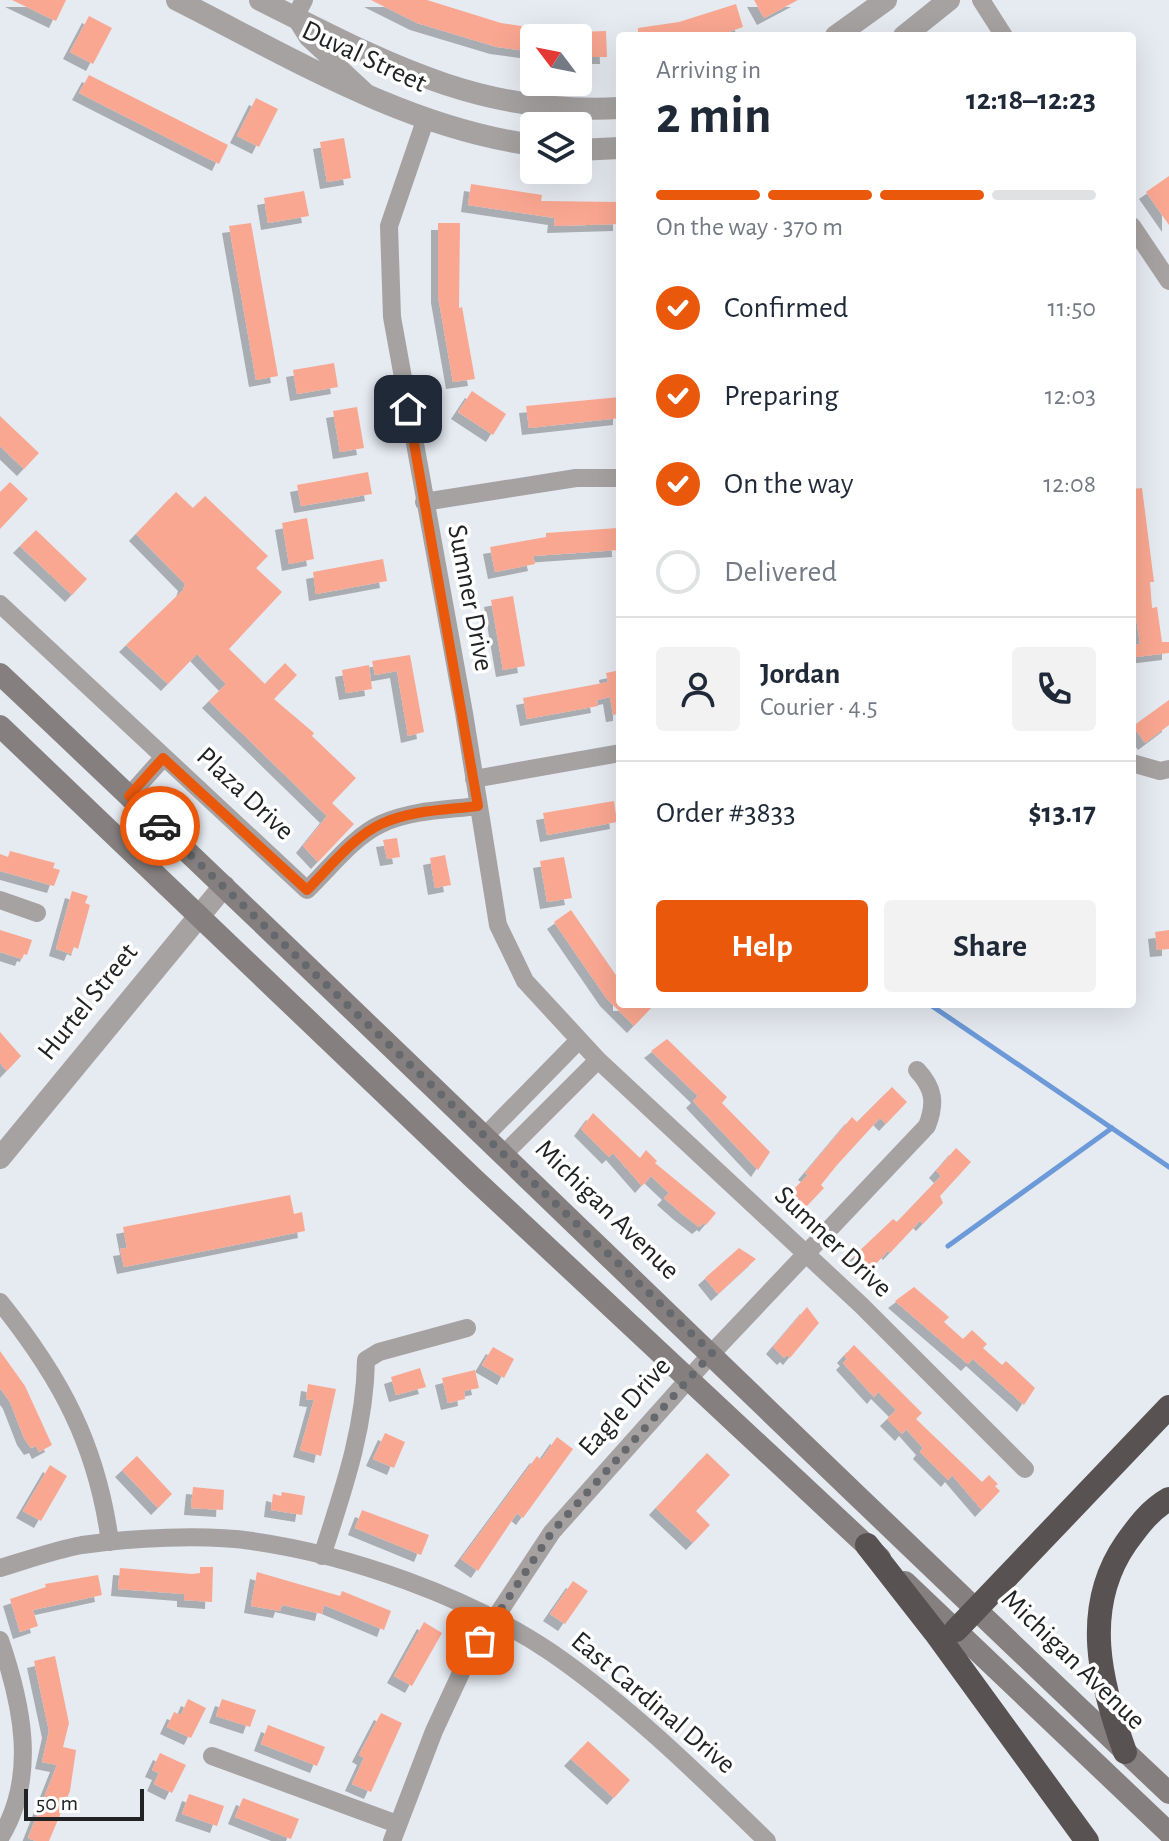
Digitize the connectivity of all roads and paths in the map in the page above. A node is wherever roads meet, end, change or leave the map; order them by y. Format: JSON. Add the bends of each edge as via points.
{"nodes":[{"id":1,"x":177,"y":0,"type":"edge"},
{"id":2,"x":260,"y":0,"type":"edge"},
{"id":3,"x":886,"y":0,"type":"edge"},
{"id":4,"x":949,"y":0,"type":"edge"},
{"id":5,"x":981,"y":0,"type":"edge"},
{"id":6,"x":299,"y":9,"type":"edge"},
{"id":7,"x":842,"y":32,"type":"edge"},
{"id":8,"x":909,"y":32,"type":"edge"},
{"id":9,"x":1001,"y":32,"type":"edge"},
{"id":10,"x":367,"y":94,"type":"junction"},
{"id":11,"x":616,"y":108,"type":"edge"},
{"id":12,"x":426,"y":118,"type":"junction"},
{"id":13,"x":520,"y":142,"type":"edge"},
{"id":14,"x":616,"y":148,"type":"edge"},
{"id":15,"x":592,"y":149,"type":"edge"},
{"id":16,"x":1136,"y":232,"type":"edge"},
{"id":17,"x":1169,"y":281,"type":"edge"},
{"id":18,"x":616,"y":478,"type":"edge"},
{"id":19,"x":424,"y":502,"type":"junction"},
{"id":20,"x":0,"y":604,"type":"edge"},
{"id":21,"x":0,"y":674,"type":"edge"},
{"id":22,"x":0,"y":726,"type":"edge"},
{"id":23,"x":616,"y":754,"type":"edge"},
{"id":24,"x":163,"y":758,"type":"junction"},
{"id":25,"x":1136,"y":764,"type":"edge"},
{"id":26,"x":1169,"y":769,"type":"edge"},
{"id":27,"x":474,"y":779,"type":"junction"},
{"id":28,"x":129,"y":796,"type":"junction"},
{"id":29,"x":478,"y":806,"type":"junction"},
{"id":30,"x":224,"y":886,"type":"junction"},
{"id":31,"x":0,"y":900,"type":"edge"},
{"id":32,"x":37,"y":913,"type":"dead end"},
{"id":33,"x":198,"y":915,"type":"junction"},
{"id":34,"x":579,"y":1040,"type":"junction"},
{"id":35,"x":598,"y":1060,"type":"junction"},
{"id":36,"x":917,"y":1070,"type":"dead end"},
{"id":37,"x":486,"y":1135,"type":"junction"},
{"id":38,"x":505,"y":1153,"type":"junction"},
{"id":39,"x":0,"y":1158,"type":"edge"},
{"id":40,"x":806,"y":1254,"type":"junction"},
{"id":41,"x":0,"y":1302,"type":"edge"},
{"id":42,"x":467,"y":1328,"type":"dead end"},
{"id":43,"x":712,"y":1353,"type":"junction"},
{"id":44,"x":690,"y":1377,"type":"junction"},
{"id":45,"x":1169,"y":1407,"type":"edge"},
{"id":46,"x":1025,"y":1469,"type":"dead end"},
{"id":47,"x":1169,"y":1499,"type":"edge"},
{"id":48,"x":110,"y":1542,"type":"junction"},
{"id":49,"x":867,"y":1545,"type":"junction"},
{"id":50,"x":322,"y":1556,"type":"junction"},
{"id":51,"x":0,"y":1568,"type":"edge"},
{"id":52,"x":976,"y":1610,"type":"junction"},
{"id":53,"x":493,"y":1620,"type":"junction"},
{"id":54,"x":956,"y":1630,"type":"junction"},
{"id":55,"x":0,"y":1640,"type":"edge"},
{"id":56,"x":1125,"y":1752,"type":"junction"},
{"id":57,"x":212,"y":1756,"type":"dead end"},
{"id":58,"x":1169,"y":1793,"type":"edge"},
{"id":59,"x":1169,"y":1833,"type":"edge"},
{"id":60,"x":397,"y":1836,"type":"edge"},
{"id":61,"x":0,"y":1838,"type":"edge"},
{"id":62,"x":767,"y":1841,"type":"edge"},
{"id":63,"x":1087,"y":1841,"type":"edge"}],
"edges":[{"from":1,"to":10,"type":"street","name":"Duval Street"},
{"from":2,"to":6,"type":"street","name":"Duval Street"},
{"from":3,"to":7,"type":"street"},
{"from":4,"to":8,"type":"street"},
{"from":5,"to":9,"type":"street"},
{"from":6,"to":10,"type":"street","via":[[308,38]]},
{"from":6,"to":11,"type":"street","name":"Duval Street","via":[[364,53],[434,83],[513,103],[572,110]]},
{"from":10,"to":12,"type":"street","name":"Duval Street"},
{"from":12,"to":13,"type":"street","name":"Duval Street"},
{"from":12,"to":19,"type":"street","name":"Sumner Drive","via":[[389,226],[392,317]]},
{"from":14,"to":15,"type":"street"},
{"from":16,"to":17,"type":"street"},
{"from":18,"to":19,"type":"street","via":[[576,478]]},
{"from":19,"to":27,"type":"street","name":"Sumner Drive"},
{"from":20,"to":24,"type":"street","name":"Plaza Drive"},
{"from":21,"to":28,"type":"main road","name":"Michigan Avenue"},
{"from":22,"to":33,"type":"main road","name":"Michigan Avenue"},
{"from":23,"to":27,"type":"street"},
{"from":24,"to":28,"type":"street"},
{"from":24,"to":29,"type":"street","name":"Plaza Drive","via":[[307,890],[379,824],[409,814]]},
{"from":25,"to":26,"type":"street"},
{"from":27,"to":29,"type":"street","name":"Sumner Drive"},
{"from":28,"to":30,"type":"main road","name":"Michigan Avenue"},
{"from":29,"to":34,"type":"street","name":"Sumner Drive","via":[[498,925],[525,981]]},
{"from":30,"to":33,"type":"street","name":"Hurtel Street"},
{"from":30,"to":37,"type":"main road","name":"Michigan Avenue"},
{"from":31,"to":32,"type":"street"},
{"from":33,"to":39,"type":"street","name":"Hurtel Street"},
{"from":33,"to":44,"type":"main road","name":"Michigan Avenue"},
{"from":34,"to":35,"type":"street","name":"Sumner Drive"},
{"from":34,"to":37,"type":"street"},
{"from":35,"to":38,"type":"street"},
{"from":35,"to":40,"type":"street","name":"Sumner Drive"},
{"from":36,"to":40,"type":"street","name":"Eagle Drive","via":[[930,1084],[934,1109],[927,1126]]},
{"from":37,"to":38,"type":"main road","name":"Michigan Avenue"},
{"from":38,"to":43,"type":"main road","name":"Michigan Avenue"},
{"from":40,"to":43,"type":"street","name":"Eagle Drive"},
{"from":40,"to":46,"type":"street","name":"Sumner Drive"},
{"from":41,"to":48,"type":"street","via":[[25,1333],[84,1434],[100,1481]]},
{"from":42,"to":50,"type":"street","via":[[366,1360],[361,1422]]},
{"from":43,"to":44,"type":"street","name":"Eagle Drive"},
{"from":43,"to":52,"type":"main road","name":"Michigan Avenue"},
{"from":44,"to":49,"type":"main road","name":"Michigan Avenue"},
{"from":44,"to":53,"type":"street","name":"Eagle Drive","via":[[552,1532]]},
{"from":45,"to":52,"type":"highway"},
{"from":47,"to":56,"type":"highway","via":[[1142,1521],[1113,1563],[1100,1603],[1097,1624],[1107,1700]]},
{"from":48,"to":50,"type":"street","name":"East Cardinal Drive","via":[[250,1541]]},
{"from":48,"to":51,"type":"street","name":"East Cardinal Drive"},
{"from":49,"to":54,"type":"main road","name":"Michigan Avenue"},
{"from":49,"to":63,"type":"highway"},
{"from":50,"to":53,"type":"street","name":"East Cardinal Drive","via":[[371,1569]]},
{"from":52,"to":54,"type":"highway"},
{"from":52,"to":56,"type":"main road","name":"Michigan Avenue"},
{"from":53,"to":60,"type":"street","name":"Eagle Drive","via":[[466,1662]]},
{"from":53,"to":62,"type":"street","name":"East Cardinal Drive","via":[[606,1693]]},
{"from":54,"to":59,"type":"main road","name":"Michigan Avenue"},
{"from":55,"to":61,"type":"street","via":[[18,1706],[25,1759],[18,1798]]},
{"from":56,"to":58,"type":"main road","name":"Michigan Avenue"},
{"from":57,"to":60,"type":"street","name":"Eagle Drive"}]}
